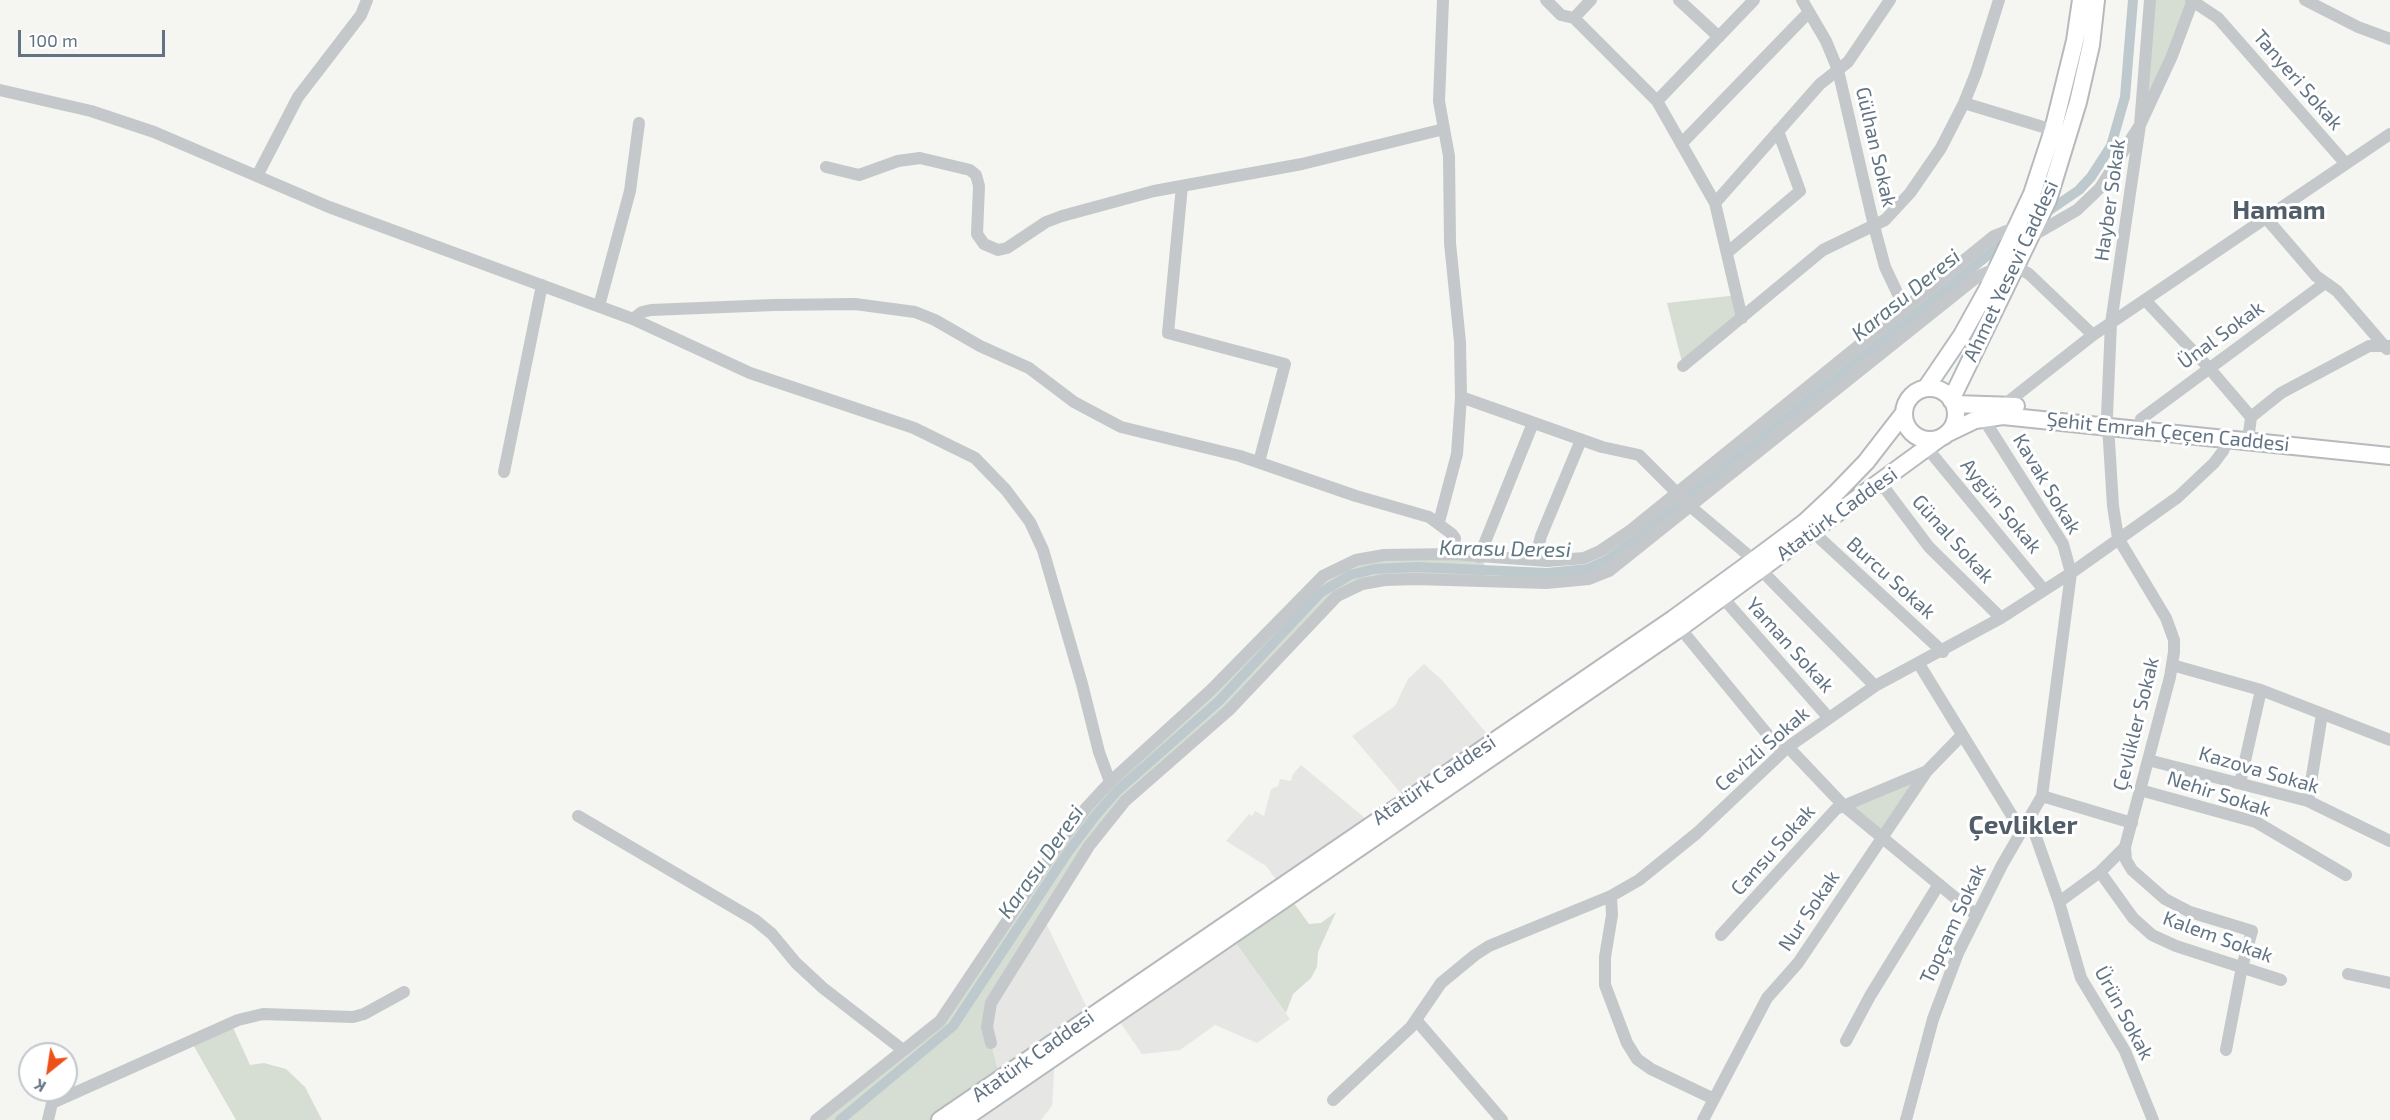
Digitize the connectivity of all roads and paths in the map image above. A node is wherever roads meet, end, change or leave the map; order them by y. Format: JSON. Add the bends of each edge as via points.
{"nodes":[{"id":1,"x":367,"y":0,"type":"edge"},
{"id":2,"x":1443,"y":0,"type":"edge"},
{"id":3,"x":1546,"y":0,"type":"edge"},
{"id":4,"x":1591,"y":0,"type":"edge"},
{"id":5,"x":1679,"y":0,"type":"edge"},
{"id":6,"x":1754,"y":0,"type":"edge"},
{"id":7,"x":1802,"y":0,"type":"edge"},
{"id":8,"x":1890,"y":0,"type":"edge"},
{"id":9,"x":1999,"y":0,"type":"edge"},
{"id":10,"x":2081,"y":0,"type":"edge"},
{"id":11,"x":2096,"y":0,"type":"edge"},
{"id":12,"x":2150,"y":0,"type":"edge"},
{"id":13,"x":2192,"y":0,"type":"edge"},
{"id":14,"x":2305,"y":0,"type":"edge"},
{"id":15,"x":1809,"y":12,"type":"junction"},
{"id":16,"x":1574,"y":18,"type":"junction"},
{"id":17,"x":1719,"y":37,"type":"junction"},
{"id":18,"x":2390,"y":39,"type":"edge"},
{"id":19,"x":1838,"y":70,"type":"junction"},
{"id":20,"x":0,"y":90,"type":"edge"},
{"id":21,"x":1657,"y":101,"type":"junction"},
{"id":22,"x":1964,"y":103,"type":"junction"},
{"id":23,"x":639,"y":123,"type":"dead end"},
{"id":24,"x":2140,"y":125,"type":"junction"},
{"id":25,"x":1444,"y":129,"type":"junction"},
{"id":26,"x":2053,"y":130,"type":"junction"},
{"id":27,"x":1778,"y":131,"type":"junction"},
{"id":28,"x":2390,"y":134,"type":"edge"},
{"id":29,"x":1682,"y":144,"type":"junction"},
{"id":30,"x":2346,"y":164,"type":"junction"},
{"id":31,"x":826,"y":167,"type":"dead end"},
{"id":32,"x":257,"y":176,"type":"junction"},
{"id":33,"x":1182,"y":186,"type":"junction"},
{"id":34,"x":1715,"y":203,"type":"junction"},
{"id":35,"x":2266,"y":218,"type":"junction"},
{"id":36,"x":1874,"y":226,"type":"junction"},
{"id":37,"x":2026,"y":231,"type":"junction"},
{"id":38,"x":1728,"y":252,"type":"junction"},
{"id":39,"x":2011,"y":262,"type":"junction"},
{"id":40,"x":2325,"y":283,"type":"junction"},
{"id":41,"x":542,"y":285,"type":"junction"},
{"id":42,"x":2145,"y":300,"type":"junction"},
{"id":43,"x":598,"y":306,"type":"junction"},
{"id":44,"x":1904,"y":307,"type":"junction"},
{"id":45,"x":1742,"y":318,"type":"junction"},
{"id":46,"x":633,"y":319,"type":"junction"},
{"id":47,"x":2111,"y":323,"type":"junction"},
{"id":48,"x":2093,"y":335,"type":"junction"},
{"id":49,"x":2388,"y":348,"type":"edge"},
{"id":50,"x":1683,"y":366,"type":"dead end"},
{"id":51,"x":2209,"y":368,"type":"junction"},
{"id":52,"x":1926,"y":388,"type":"junction"},
{"id":53,"x":1461,"y":397,"type":"junction"},
{"id":54,"x":1953,"y":402,"type":"junction"},
{"id":55,"x":2004,"y":405,"type":"junction"},
{"id":56,"x":1904,"y":413,"type":"junction"},
{"id":57,"x":1983,"y":418,"type":"junction"},
{"id":58,"x":2141,"y":419,"type":"junction"},
{"id":59,"x":2107,"y":420,"type":"junction"},
{"id":60,"x":1533,"y":423,"type":"junction"},
{"id":61,"x":2249,"y":430,"type":"junction"},
{"id":62,"x":2228,"y":439,"type":"junction"},
{"id":63,"x":1581,"y":440,"type":"junction"},
{"id":64,"x":1938,"y":440,"type":"junction"},
{"id":65,"x":2390,"y":446,"type":"edge"},
{"id":66,"x":2390,"y":456,"type":"edge"},
{"id":67,"x":1259,"y":462,"type":"junction"},
{"id":68,"x":504,"y":472,"type":"dead end"},
{"id":69,"x":1880,"y":483,"type":"junction"},
{"id":70,"x":1676,"y":492,"type":"junction"},
{"id":71,"x":1691,"y":507,"type":"junction"},
{"id":72,"x":1439,"y":522,"type":"junction"},
{"id":73,"x":1813,"y":532,"type":"junction"},
{"id":74,"x":2118,"y":538,"type":"junction"},
{"id":75,"x":1453,"y":554,"type":"junction"},
{"id":76,"x":1479,"y":557,"type":"junction"},
{"id":77,"x":1535,"y":560,"type":"junction"},
{"id":78,"x":1758,"y":565,"type":"junction"},
{"id":79,"x":2071,"y":573,"type":"junction"},
{"id":80,"x":2044,"y":591,"type":"junction"},
{"id":81,"x":1723,"y":598,"type":"junction"},
{"id":82,"x":2001,"y":618,"type":"junction"},
{"id":83,"x":1680,"y":628,"type":"junction"},
{"id":84,"x":1943,"y":651,"type":"junction"},
{"id":85,"x":1919,"y":664,"type":"junction"},
{"id":86,"x":2172,"y":665,"type":"junction"},
{"id":87,"x":1875,"y":686,"type":"junction"},
{"id":88,"x":2261,"y":690,"type":"junction"},
{"id":89,"x":2322,"y":714,"type":"junction"},
{"id":90,"x":1828,"y":717,"type":"junction"},
{"id":91,"x":1962,"y":735,"type":"junction"},
{"id":92,"x":2390,"y":740,"type":"edge"},
{"id":93,"x":1785,"y":750,"type":"junction"},
{"id":94,"x":2148,"y":760,"type":"junction"},
{"id":95,"x":1927,"y":771,"type":"junction"},
{"id":96,"x":1110,"y":782,"type":"junction"},
{"id":97,"x":2240,"y":783,"type":"junction"},
{"id":98,"x":2140,"y":790,"type":"junction"},
{"id":99,"x":2042,"y":796,"type":"junction"},
{"id":100,"x":2308,"y":801,"type":"junction"},
{"id":101,"x":1844,"y":806,"type":"junction"},
{"id":102,"x":578,"y":816,"type":"dead end"},
{"id":103,"x":2030,"y":820,"type":"junction"},
{"id":104,"x":2132,"y":823,"type":"junction"},
{"id":105,"x":2022,"y":832,"type":"junction"},
{"id":106,"x":1883,"y":836,"type":"junction"},
{"id":107,"x":2390,"y":841,"type":"edge"},
{"id":108,"x":2126,"y":847,"type":"junction"},
{"id":109,"x":2100,"y":872,"type":"junction"},
{"id":110,"x":2346,"y":875,"type":"dead end"},
{"id":111,"x":1939,"y":884,"type":"junction"},
{"id":112,"x":1611,"y":897,"type":"junction"},
{"id":113,"x":2059,"y":902,"type":"junction"},
{"id":114,"x":1976,"y":915,"type":"junction"},
{"id":115,"x":1721,"y":935,"type":"dead end"},
{"id":116,"x":2241,"y":967,"type":"junction"},
{"id":117,"x":2349,"y":974,"type":"dead end"},
{"id":118,"x":2281,"y":980,"type":"dead end"},
{"id":119,"x":2390,"y":983,"type":"edge"},
{"id":120,"x":404,"y":992,"type":"dead end"},
{"id":121,"x":1417,"y":1021,"type":"junction"},
{"id":122,"x":1846,"y":1041,"type":"dead end"},
{"id":123,"x":991,"y":1043,"type":"dead end"},
{"id":124,"x":903,"y":1050,"type":"junction"},
{"id":125,"x":2226,"y":1050,"type":"dead end"},
{"id":126,"x":1714,"y":1099,"type":"junction"},
{"id":127,"x":1334,"y":1100,"type":"dead end"},
{"id":128,"x":48,"y":1120,"type":"edge"},
{"id":129,"x":816,"y":1120,"type":"edge"},
{"id":130,"x":940,"y":1120,"type":"edge"},
{"id":131,"x":962,"y":1120,"type":"edge"},
{"id":132,"x":1502,"y":1120,"type":"edge"},
{"id":133,"x":1703,"y":1120,"type":"edge"},
{"id":134,"x":1906,"y":1120,"type":"edge"},
{"id":135,"x":2153,"y":1120,"type":"edge"}],
"edges":[{"from":1,"to":32,"type":"street","via":[[361,15],[297,97]]},
{"from":2,"to":25,"type":"street","via":[[1439,101]]},
{"from":3,"to":16,"type":"street","via":[[1561,15]]},
{"from":4,"to":16,"type":"street"},
{"from":5,"to":17,"type":"street"},
{"from":6,"to":17,"type":"street"},
{"from":7,"to":15,"type":"street","name":"Gülhan Sokak"},
{"from":8,"to":19,"type":"street","via":[[1848,62]]},
{"from":9,"to":22,"type":"street"},
{"from":10,"to":26,"type":"highway","name":"Ahmet Yesevi Caddesi"},
{"from":11,"to":37,"type":"highway","name":"Ahmet Yesevi Caddesi","via":[[2078,102],[2048,200]]},
{"from":12,"to":24,"type":"street"},
{"from":13,"to":24,"type":"street","name":"Hayber Sokak","via":[[2169,65]]},
{"from":13,"to":30,"type":"street","name":"Tanyeri Sokak","via":[[2218,18]]},
{"from":14,"to":18,"type":"street"},
{"from":15,"to":19,"type":"street","name":"Gülhan Sokak"},
{"from":15,"to":29,"type":"street"},
{"from":16,"to":21,"type":"street"},
{"from":17,"to":21,"type":"street"},
{"from":19,"to":27,"type":"street","via":[[1820,84]]},
{"from":19,"to":36,"type":"street","name":"Gülhan Sokak"},
{"from":20,"to":32,"type":"street","via":[[121,120]]},
{"from":21,"to":29,"type":"street"},
{"from":22,"to":26,"type":"street"},
{"from":22,"to":36,"type":"street","via":[[1941,148],[1910,192]]},
{"from":23,"to":43,"type":"street","via":[[630,191]]},
{"from":24,"to":37,"type":"street","via":[[2100,188],[2077,210]]},
{"from":24,"to":47,"type":"street","name":"Hayber Sokak"},
{"from":25,"to":33,"type":"street","via":[[1302,164]]},
{"from":25,"to":53,"type":"street","via":[[1449,156],[1450,243]]},
{"from":26,"to":37,"type":"highway","name":"Ahmet Yesevi Caddesi","via":[[2026,209]]},
{"from":27,"to":34,"type":"street"},
{"from":27,"to":38,"type":"street","via":[[1800,191]]},
{"from":28,"to":30,"type":"street"},
{"from":29,"to":34,"type":"street"},
{"from":30,"to":35,"type":"street"},
{"from":31,"to":33,"type":"street","via":[[860,175],[898,161],[920,158],[970,170],[979,186],[976,234],[984,244],[998,250],[1053,219]]},
{"from":32,"to":41,"type":"street","via":[[329,207]]},
{"from":33,"to":67,"type":"street","via":[[1168,333],[1285,364]]},
{"from":34,"to":38,"type":"street"},
{"from":35,"to":40,"type":"street"},
{"from":35,"to":42,"type":"street"},
{"from":36,"to":44,"type":"street","name":"Gülhan Sokak","via":[[1885,267]]},
{"from":36,"to":45,"type":"street","via":[[1823,250]]},
{"from":37,"to":39,"type":"highway","name":"Ahmet Yesevi Caddesi"},
{"from":37,"to":44,"type":"street","via":[[1994,236]]},
{"from":38,"to":45,"type":"street"},
{"from":39,"to":48,"type":"street","via":[[2030,274]]},
{"from":39,"to":52,"type":"highway","name":"Ahmet Yesevi Caddesi"},
{"from":39,"to":54,"type":"highway","name":"Ahmet Yesevi Caddesi"},
{"from":39,"to":71,"type":"street","via":[[1977,277],[1960,290]]},
{"from":40,"to":49,"type":"street","via":[[2337,291]]},
{"from":40,"to":51,"type":"street","name":"Ünal Sokak"},
{"from":41,"to":43,"type":"street"},
{"from":41,"to":68,"type":"street"},
{"from":42,"to":47,"type":"street"},
{"from":42,"to":51,"type":"street"},
{"from":43,"to":46,"type":"street"},
{"from":44,"to":70,"type":"street"},
{"from":45,"to":50,"type":"street"},
{"from":46,"to":67,"type":"street","via":[[651,310],[774,305],[855,304],[902,309],[935,320],[1020,363],[1074,402],[1121,427]]},
{"from":46,"to":96,"type":"street","via":[[750,373],[914,428],[965,451],[983,464],[1029,522],[1043,550]]},
{"from":47,"to":48,"type":"street"},
{"from":47,"to":59,"type":"street","name":"Hayber Sokak"},
{"from":48,"to":55,"type":"street"},
{"from":49,"to":61,"type":"street","via":[[2369,346],[2281,393]]},
{"from":51,"to":58,"type":"street","name":"Ünal Sokak"},
{"from":51,"to":61,"type":"street"},
{"from":52,"to":54,"type":"highway","via":[[1939,390]]},
{"from":52,"to":56,"type":"highway","name":"Atatürk Caddesi","via":[[1910,397]]},
{"from":53,"to":60,"type":"street"},
{"from":53,"to":72,"type":"street","via":[[1457,454]]},
{"from":54,"to":55,"type":"highway","name":"Şehit Emrah Çeçen Caddesi"},
{"from":54,"to":64,"type":"highway","via":[[1955,419]]},
{"from":55,"to":59,"type":"highway","name":"Şehit Emrah Çeçen Caddesi"},
{"from":56,"to":64,"type":"highway","via":[[1915,436]]},
{"from":56,"to":78,"type":"highway","name":"Atatürk Caddesi","via":[[1866,462]]},
{"from":57,"to":59,"type":"highway","name":"Şehit Emrah Çeçen Caddesi"},
{"from":57,"to":64,"type":"highway","name":"Şehit Emrah Çeçen Caddesi"},
{"from":57,"to":79,"type":"street","name":"Kavak Sokak","via":[[2063,544]]},
{"from":58,"to":59,"type":"highway","name":"Şehit Emrah Çeçen Caddesi"},
{"from":58,"to":61,"type":"highway","name":"Şehit Emrah Çeçen Caddesi"},
{"from":59,"to":62,"type":"highway","name":"Şehit Emrah Çeçen Caddesi"},
{"from":59,"to":74,"type":"street","name":"Hayber Sokak"},
{"from":60,"to":63,"type":"street"},
{"from":60,"to":76,"type":"street"},
{"from":61,"to":62,"type":"highway","name":"Şehit Emrah Çeçen Caddesi"},
{"from":61,"to":65,"type":"highway","name":"Şehit Emrah Çeçen Caddesi"},
{"from":61,"to":66,"type":"highway","name":"Şehit Emrah Çeçen Caddesi"},
{"from":62,"to":74,"type":"street","name":"Cevizli Sokak","via":[[2223,451],[2195,483]]},
{"from":63,"to":70,"type":"street","via":[[1639,455]]},
{"from":63,"to":77,"type":"street"},
{"from":64,"to":69,"type":"highway","name":"Atatürk Caddesi"},
{"from":64,"to":80,"type":"street","name":"Aygün Sokak"},
{"from":67,"to":72,"type":"street"},
{"from":69,"to":73,"type":"highway","name":"Atatürk Caddesi"},
{"from":69,"to":82,"type":"street","name":"Günal Sokak","via":[[1929,547]]},
{"from":70,"to":71,"type":"street"},
{"from":70,"to":77,"type":"street","via":[[1600,551],[1577,559]]},
{"from":71,"to":78,"type":"street"},
{"from":71,"to":123,"type":"street","via":[[1623,562],[1589,579],[1546,583],[1385,580],[1362,584],[1337,596],[1229,710],[1125,801],[1089,846],[991,1003],[987,1020]]},
{"from":72,"to":75,"type":"street","via":[[1455,538]]},
{"from":73,"to":78,"type":"highway","name":"Atatürk Caddesi"},
{"from":73,"to":84,"type":"street","name":"Burcu Sokak"},
{"from":74,"to":79,"type":"street","name":"Cevizli Sokak"},
{"from":74,"to":86,"type":"street","name":"Çevlikler Sokak","via":[[2170,625],[2174,640]]},
{"from":75,"to":76,"type":"street"},
{"from":75,"to":96,"type":"street","via":[[1371,556],[1323,576],[1211,690]]},
{"from":76,"to":77,"type":"street"},
{"from":78,"to":81,"type":"highway","name":"Atatürk Caddesi"},
{"from":78,"to":87,"type":"street"},
{"from":78,"to":130,"type":"highway","name":"Atatürk Caddesi","via":[[1672,619]]},
{"from":79,"to":80,"type":"street","name":"Cevizli Sokak"},
{"from":79,"to":99,"type":"street","name":"Topçam Sokak"},
{"from":80,"to":82,"type":"street","name":"Cevizli Sokak"},
{"from":81,"to":83,"type":"highway","name":"Atatürk Caddesi"},
{"from":81,"to":90,"type":"street","name":"Yaman Sokak"},
{"from":82,"to":84,"type":"street","name":"Cevizli Sokak"},
{"from":83,"to":93,"type":"street"},
{"from":83,"to":131,"type":"highway","name":"Atatürk Caddesi"},
{"from":84,"to":85,"type":"street","name":"Cevizli Sokak"},
{"from":85,"to":87,"type":"street","name":"Cevizli Sokak"},
{"from":85,"to":91,"type":"street"},
{"from":86,"to":88,"type":"street"},
{"from":86,"to":94,"type":"street","name":"Çevlikler Sokak"},
{"from":87,"to":90,"type":"street","name":"Cevizli Sokak"},
{"from":88,"to":89,"type":"street"},
{"from":88,"to":97,"type":"street"},
{"from":89,"to":92,"type":"street"},
{"from":89,"to":100,"type":"street"},
{"from":90,"to":93,"type":"street","name":"Cevizli Sokak"},
{"from":91,"to":95,"type":"street","name":"Nur Sokak"},
{"from":91,"to":105,"type":"street"},
{"from":93,"to":101,"type":"street"},
{"from":93,"to":112,"type":"street","name":"Cevizli Sokak","via":[[1670,857]]},
{"from":94,"to":97,"type":"street","name":"Kazova Sokak"},
{"from":94,"to":98,"type":"street","name":"Çevlikler Sokak"},
{"from":95,"to":101,"type":"street","name":"Cansu Sokak"},
{"from":95,"to":106,"type":"street","name":"Nur Sokak"},
{"from":96,"to":124,"type":"street","via":[[1067,831],[940,1021]]},
{"from":97,"to":100,"type":"street","name":"Kazova Sokak"},
{"from":98,"to":104,"type":"street","name":"Çevlikler Sokak"},
{"from":98,"to":110,"type":"street","name":"Nehir Sokak","via":[[2256,822]]},
{"from":99,"to":103,"type":"street","name":"Topçam Sokak"},
{"from":99,"to":104,"type":"street"},
{"from":100,"to":107,"type":"street","name":"Kazova Sokak"},
{"from":101,"to":106,"type":"street"},
{"from":101,"to":115,"type":"street","name":"Cansu Sokak","via":[[1836,809]]},
{"from":102,"to":124,"type":"street","via":[[755,920],[823,987]]},
{"from":103,"to":105,"type":"street","name":"Topçam Sokak"},
{"from":103,"to":113,"type":"street","name":"Ürün Sokak"},
{"from":104,"to":108,"type":"street","name":"Çevlikler Sokak"},
{"from":105,"to":114,"type":"street","name":"Topçam Sokak"},
{"from":106,"to":111,"type":"street"},
{"from":106,"to":126,"type":"street","name":"Nur Sokak","via":[[1798,963],[1767,998]]},
{"from":108,"to":109,"type":"street"},
{"from":108,"to":116,"type":"street","via":[[2126,860],[2132,870],[2165,899],[2190,912],[2252,931]]},
{"from":109,"to":113,"type":"street"},
{"from":109,"to":116,"type":"street","name":"Kalem Sokak","via":[[2133,918],[2152,935]]},
{"from":111,"to":114,"type":"street"},
{"from":111,"to":122,"type":"street"},
{"from":112,"to":121,"type":"street","name":"Cevizli Sokak","via":[[1482,950],[1441,983]]},
{"from":112,"to":126,"type":"street","via":[[1605,985],[1627,1043],[1635,1057],[1651,1069]]},
{"from":113,"to":135,"type":"street","name":"Ürün Sokak","via":[[2081,978],[2125,1051]]},
{"from":114,"to":134,"type":"street","name":"Topçam Sokak","via":[[1933,1018]]},
{"from":116,"to":118,"type":"street","name":"Kalem Sokak"},
{"from":116,"to":125,"type":"street"},
{"from":117,"to":119,"type":"street"},
{"from":120,"to":128,"type":"street","via":[[353,1017],[263,1014],[238,1020],[52,1102]]},
{"from":121,"to":127,"type":"street","name":"Cevizli Sokak"},
{"from":121,"to":132,"type":"street"},
{"from":124,"to":129,"type":"street"},
{"from":126,"to":133,"type":"street","name":"Nur Sokak"}]}
